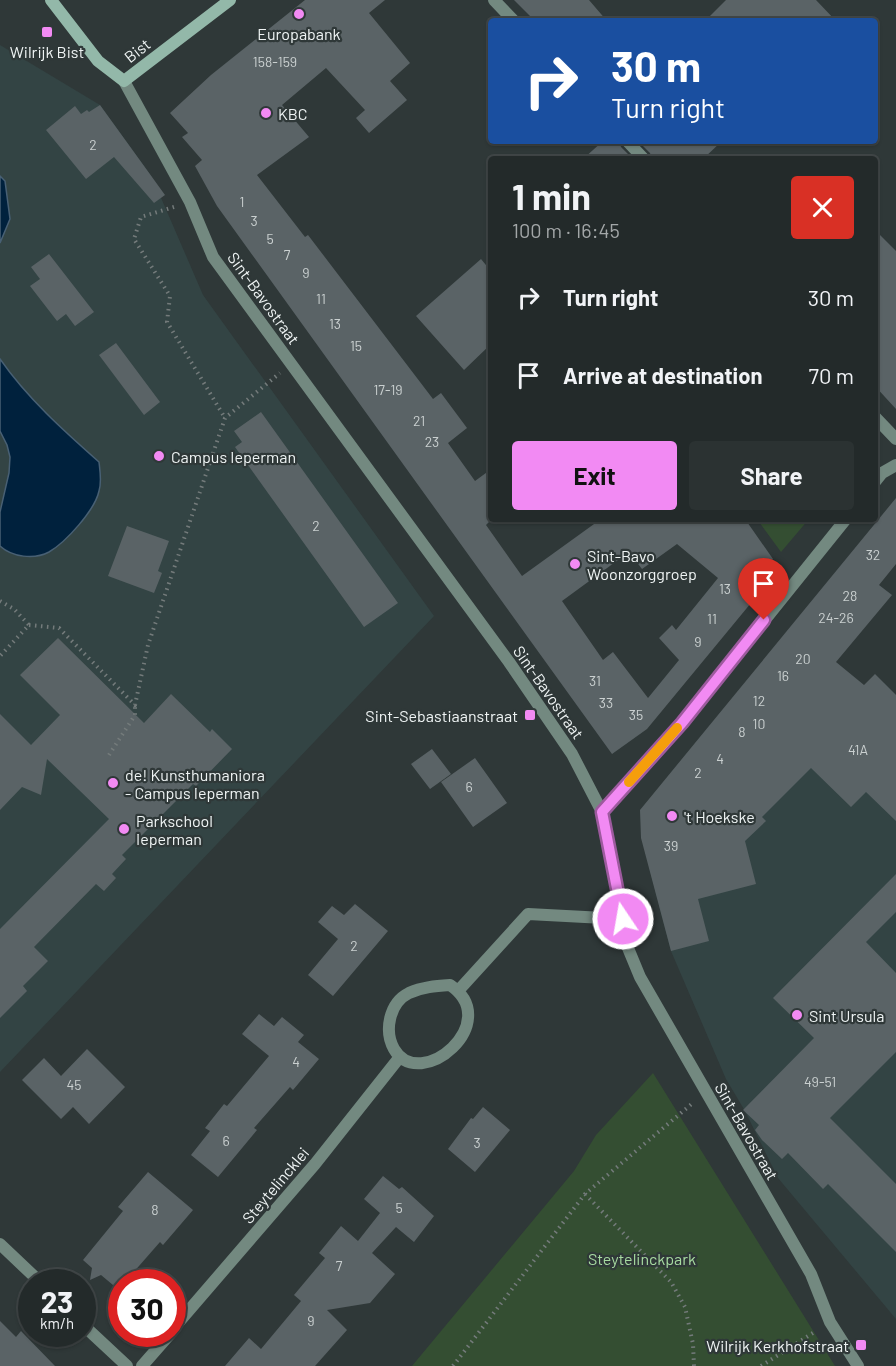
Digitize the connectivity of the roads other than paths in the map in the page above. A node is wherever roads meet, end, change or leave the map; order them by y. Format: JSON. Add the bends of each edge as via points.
{"nodes":[{"id":1,"x":51,"y":0,"type":"edge"},
{"id":2,"x":230,"y":0,"type":"edge"},
{"id":3,"x":495,"y":0,"type":"edge"},
{"id":4,"x":511,"y":18,"type":"edge"},
{"id":5,"x":124,"y":81,"type":"junction"},
{"id":6,"x":630,"y":144,"type":"edge"},
{"id":7,"x":641,"y":156,"type":"edge"},
{"id":8,"x":878,"y":420,"type":"edge"},
{"id":9,"x":896,"y":439,"type":"edge"},
{"id":10,"x":896,"y":465,"type":"edge"},
{"id":11,"x":878,"y":478,"type":"edge"},
{"id":12,"x":844,"y":522,"type":"edge"},
{"id":13,"x":602,"y":812,"type":"junction"},
{"id":14,"x":623,"y":919,"type":"junction"},
{"id":15,"x":458,"y":991,"type":"junction"},
{"id":16,"x":399,"y":1058,"type":"junction"},
{"id":17,"x":0,"y":1244,"type":"edge"},
{"id":18,"x":26,"y":1269,"type":"edge"},
{"id":19,"x":186,"y":1314,"type":"edge"},
{"id":20,"x":96,"y":1337,"type":"edge"},
{"id":21,"x":159,"y":1347,"type":"edge"},
{"id":22,"x":126,"y":1366,"type":"edge"},
{"id":23,"x":142,"y":1366,"type":"edge"},
{"id":24,"x":858,"y":1366,"type":"edge"}],
"edges":[{"from":1,"to":5,"type":"street","name":"Bist","via":[[98,61]]},
{"from":2,"to":5,"type":"street","name":"Bist"},
{"from":3,"to":4,"type":"street"},
{"from":5,"to":13,"type":"street","name":"Sint-Bavostraat","via":[[190,201],[213,257],[515,672],[572,754]]},
{"from":6,"to":7,"type":"street"},
{"from":8,"to":9,"type":"street"},
{"from":10,"to":11,"type":"street"},
{"from":12,"to":13,"type":"street","via":[[682,723]]},
{"from":13,"to":14,"type":"street","name":"Sint-Bavostraat"},
{"from":14,"to":15,"type":"street","via":[[528,914]]},
{"from":14,"to":24,"type":"street","name":"Sint-Bavostraat","via":[[628,948],[640,977],[811,1274],[830,1322]]},
{"from":15,"to":16,"type":"street","via":[[466,1001],[468,1018],[466,1029],[449,1053],[417,1064]]},
{"from":15,"to":16,"type":"street","via":[[450,986],[423,988],[397,1004],[388,1026]]},
{"from":16,"to":19,"type":"street","name":"Steytelincklei","via":[[315,1164]]},
{"from":17,"to":18,"type":"street"},
{"from":20,"to":22,"type":"street"},
{"from":21,"to":23,"type":"street"}]}
